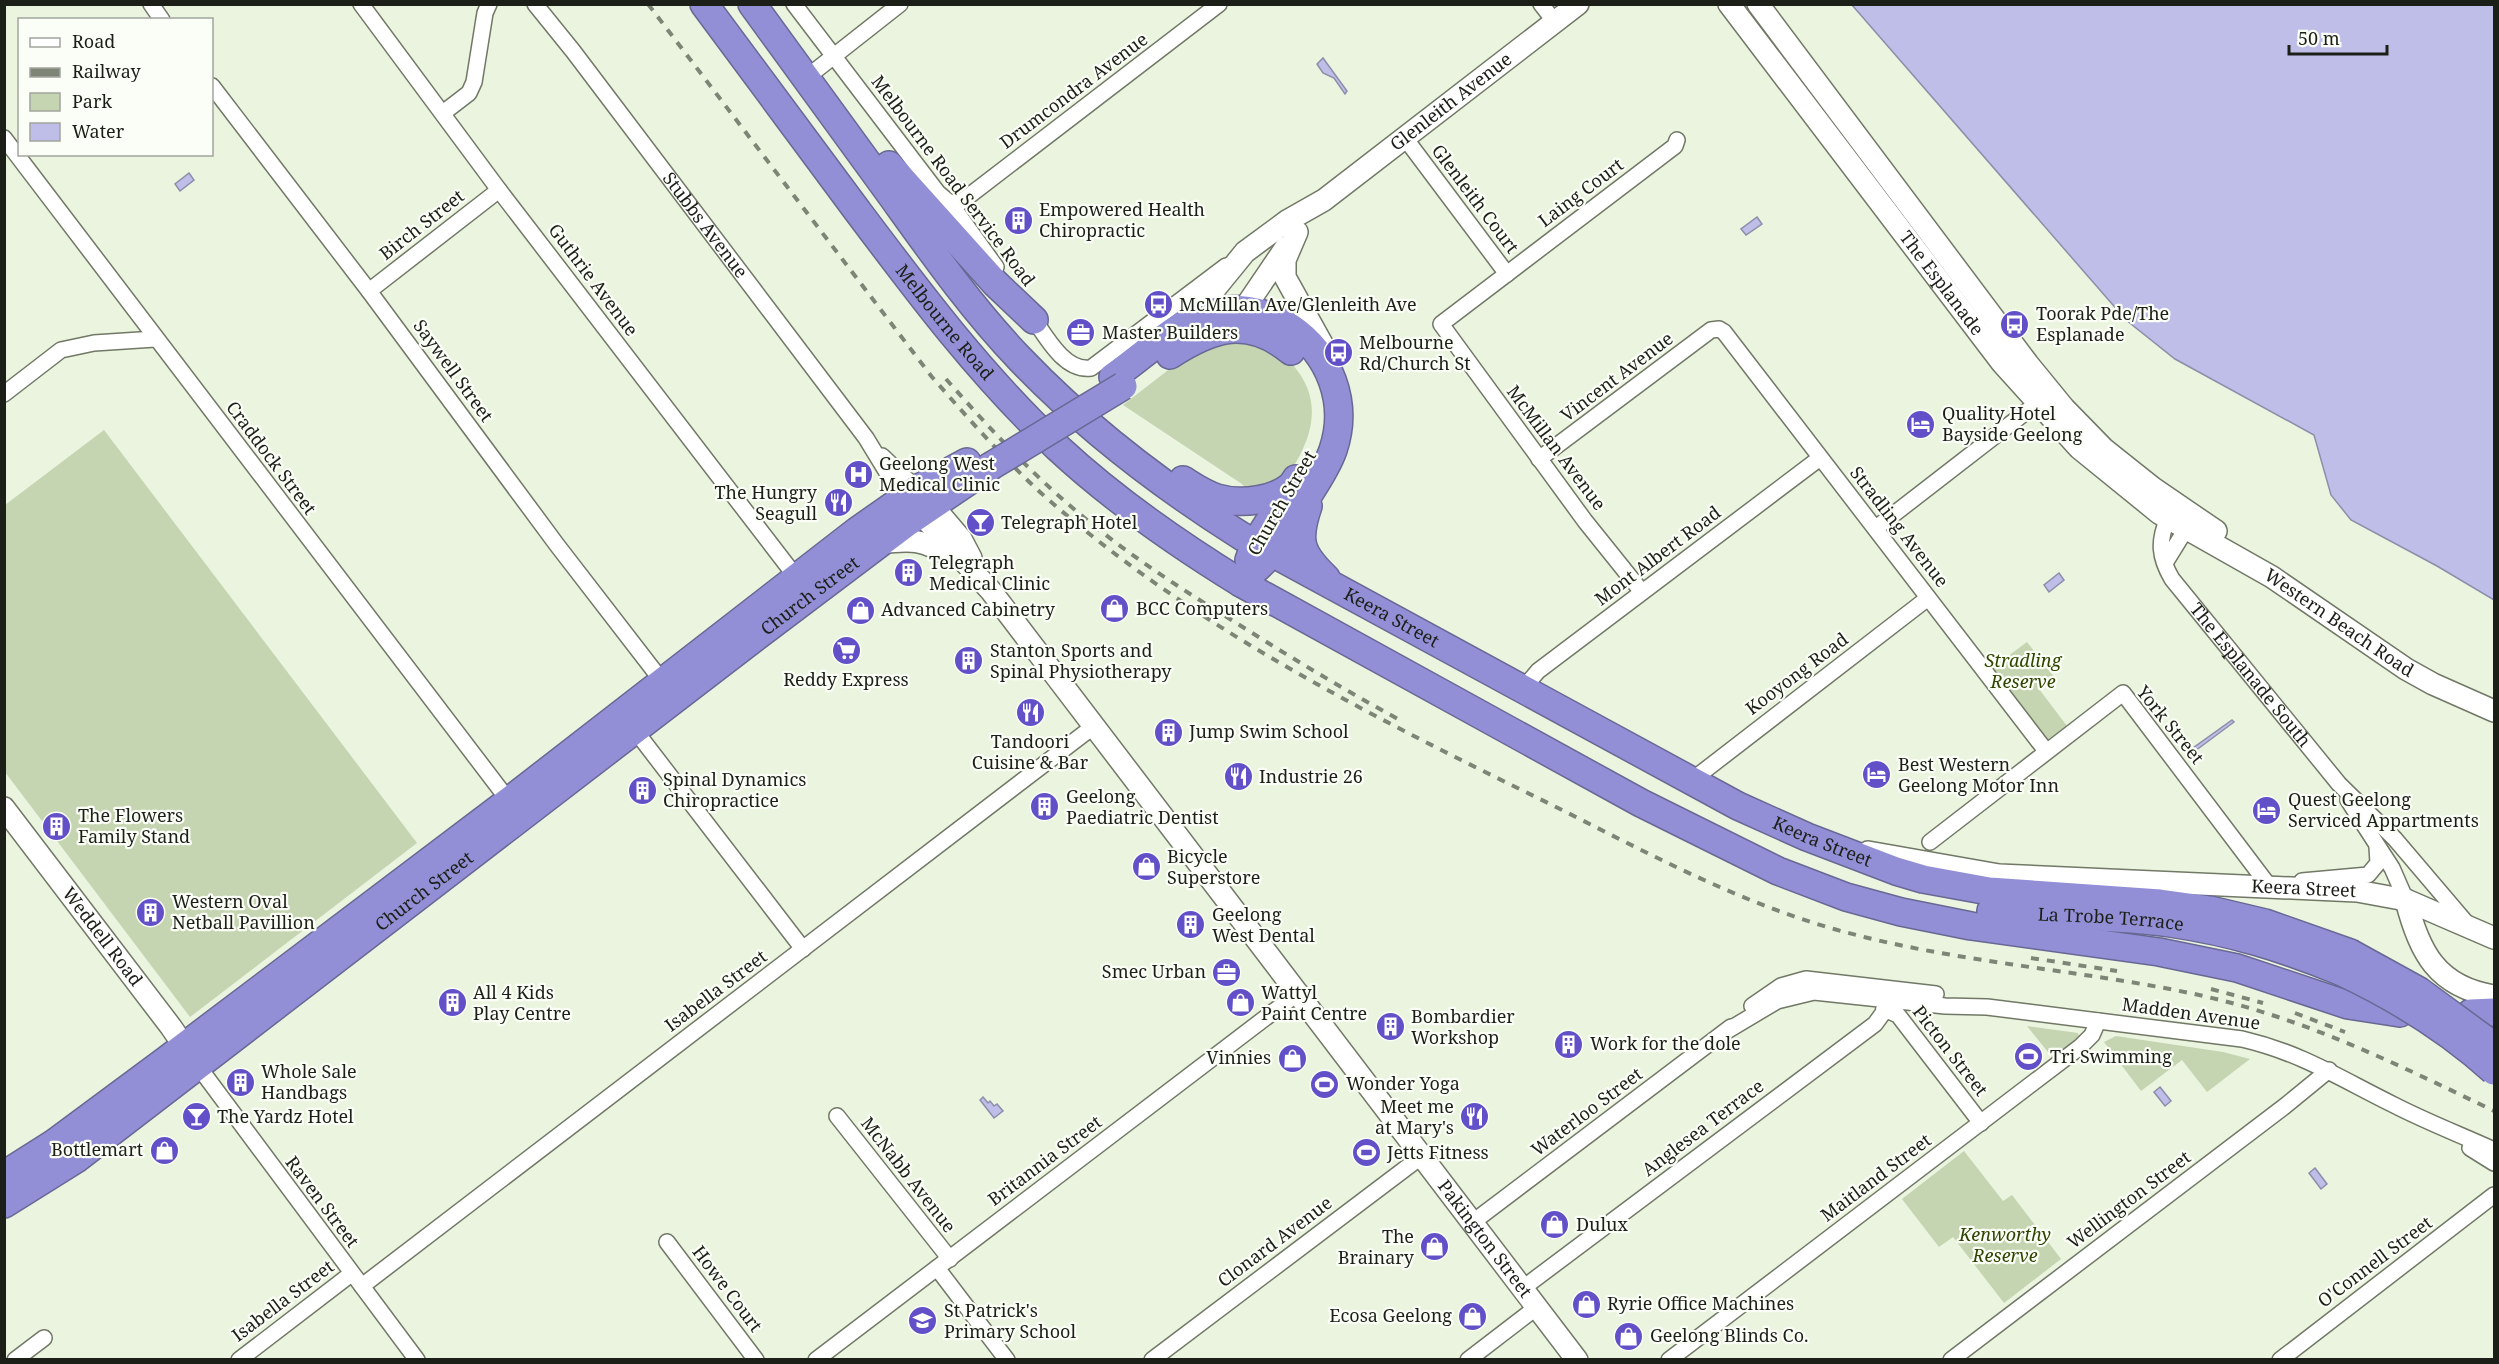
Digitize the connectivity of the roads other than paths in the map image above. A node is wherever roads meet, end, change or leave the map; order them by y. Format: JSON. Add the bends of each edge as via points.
{"nodes":[{"id":1,"x":151,"y":4,"type":"edge"},
{"id":2,"x":361,"y":4,"type":"edge"},
{"id":3,"x":489,"y":4,"type":"edge"},
{"id":4,"x":535,"y":4,"type":"edge"},
{"id":5,"x":704,"y":4,"type":"edge"},
{"id":6,"x":752,"y":4,"type":"edge"},
{"id":7,"x":794,"y":4,"type":"edge"},
{"id":8,"x":900,"y":4,"type":"edge"},
{"id":9,"x":1219,"y":4,"type":"edge"},
{"id":10,"x":1541,"y":4,"type":"edge"},
{"id":11,"x":1578,"y":4,"type":"edge"},
{"id":12,"x":1729,"y":4,"type":"edge"},
{"id":13,"x":1758,"y":4,"type":"edge"},
{"id":14,"x":161,"y":18,"type":"edge"},
{"id":15,"x":1555,"y":22,"type":"junction"},
{"id":16,"x":833,"y":57,"type":"junction"},
{"id":17,"x":806,"y":78,"type":"junction"},
{"id":18,"x":213,"y":87,"type":"edge"},
{"id":19,"x":443,"y":113,"type":"junction"},
{"id":20,"x":4,"y":138,"type":"edge"},
{"id":21,"x":1405,"y":138,"type":"junction"},
{"id":22,"x":1677,"y":140,"type":"dead end"},
{"id":23,"x":499,"y":190,"type":"junction"},
{"id":24,"x":1324,"y":200,"type":"junction"},
{"id":25,"x":950,"y":203,"type":"junction"},
{"id":26,"x":1297,"y":232,"type":"junction"},
{"id":27,"x":1245,"y":252,"type":"junction"},
{"id":28,"x":1271,"y":266,"type":"junction"},
{"id":29,"x":1507,"y":274,"type":"junction"},
{"id":30,"x":1289,"y":287,"type":"junction"},
{"id":31,"x":369,"y":291,"type":"junction"},
{"id":32,"x":1244,"y":309,"type":"junction"},
{"id":33,"x":1034,"y":320,"type":"junction"},
{"id":34,"x":1441,"y":324,"type":"joint"},
{"id":35,"x":1719,"y":329,"type":"joint"},
{"id":36,"x":1220,"y":330,"type":"junction"},
{"id":37,"x":155,"y":339,"type":"junction"},
{"id":38,"x":1152,"y":350,"type":"junction"},
{"id":39,"x":1088,"y":369,"type":"joint"},
{"id":40,"x":1118,"y":382,"type":"junction"},
{"id":41,"x":4,"y":394,"type":"edge"},
{"id":42,"x":2044,"y":398,"type":"junction"},
{"id":43,"x":1339,"y":406,"type":"junction"},
{"id":44,"x":1101,"y":434,"type":"junction"},
{"id":45,"x":1820,"y":458,"type":"junction"},
{"id":46,"x":1539,"y":459,"type":"junction"},
{"id":47,"x":1321,"y":475,"type":"junction"},
{"id":48,"x":1294,"y":483,"type":"junction"},
{"id":49,"x":919,"y":501,"type":"junction"},
{"id":50,"x":2182,"y":517,"type":"junction"},
{"id":51,"x":1875,"y":528,"type":"junction"},
{"id":52,"x":879,"y":543,"type":"junction"},
{"id":53,"x":1263,"y":548,"type":"junction"},
{"id":54,"x":2165,"y":563,"type":"junction"},
{"id":55,"x":976,"y":572,"type":"junction"},
{"id":56,"x":796,"y":578,"type":"junction"},
{"id":57,"x":1241,"y":583,"type":"junction"},
{"id":58,"x":1642,"y":592,"type":"junction"},
{"id":59,"x":1343,"y":593,"type":"junction"},
{"id":60,"x":1928,"y":598,"type":"junction"},
{"id":61,"x":662,"y":681,"type":"junction"},
{"id":62,"x":1522,"y":690,"type":"junction"},
{"id":63,"x":2494,"y":702,"type":"edge"},
{"id":64,"x":2494,"y":711,"type":"edge"},
{"id":65,"x":1094,"y":726,"type":"junction"},
{"id":66,"x":634,"y":729,"type":"junction"},
{"id":67,"x":2046,"y":751,"type":"junction"},
{"id":68,"x":1691,"y":781,"type":"junction"},
{"id":69,"x":2339,"y":784,"type":"junction"},
{"id":70,"x":509,"y":801,"type":"junction"},
{"id":71,"x":4,"y":808,"type":"edge"},
{"id":72,"x":1702,"y":834,"type":"junction"},
{"id":73,"x":1930,"y":842,"type":"dead end"},
{"id":74,"x":2377,"y":847,"type":"junction"},
{"id":75,"x":1838,"y":848,"type":"junction"},
{"id":76,"x":2271,"y":886,"type":"junction"},
{"id":77,"x":2406,"y":900,"type":"junction"},
{"id":78,"x":2469,"y":926,"type":"junction"},
{"id":79,"x":2494,"y":938,"type":"edge"},
{"id":80,"x":803,"y":949,"type":"junction"},
{"id":81,"x":2346,"y":963,"type":"junction"},
{"id":82,"x":1786,"y":991,"type":"joint"},
{"id":83,"x":1298,"y":993,"type":"junction"},
{"id":84,"x":2494,"y":996,"type":"edge"},
{"id":85,"x":1886,"y":998,"type":"junction"},
{"id":86,"x":2400,"y":1013,"type":"dead end"},
{"id":87,"x":2098,"y":1021,"type":"junction"},
{"id":88,"x":2494,"y":1046,"type":"edge"},
{"id":89,"x":191,"y":1056,"type":"junction"},
{"id":90,"x":2329,"y":1070,"type":"junction"},
{"id":91,"x":2494,"y":1071,"type":"edge"},
{"id":92,"x":2411,"y":1113,"type":"junction"},
{"id":93,"x":837,"y":1116,"type":"dead end"},
{"id":94,"x":1981,"y":1123,"type":"junction"},
{"id":95,"x":2494,"y":1150,"type":"edge"},
{"id":96,"x":1422,"y":1156,"type":"junction"},
{"id":97,"x":2494,"y":1163,"type":"edge"},
{"id":98,"x":4,"y":1175,"type":"edge"},
{"id":99,"x":30,"y":1189,"type":"junction"},
{"id":100,"x":2494,"y":1195,"type":"edge"},
{"id":101,"x":4,"y":1204,"type":"edge"},
{"id":102,"x":4,"y":1218,"type":"edge"},
{"id":103,"x":1473,"y":1222,"type":"junction"},
{"id":104,"x":668,"y":1242,"type":"dead end"},
{"id":105,"x":950,"y":1259,"type":"junction"},
{"id":106,"x":937,"y":1268,"type":"junction"},
{"id":107,"x":351,"y":1274,"type":"junction"},
{"id":108,"x":362,"y":1286,"type":"junction"},
{"id":109,"x":1523,"y":1288,"type":"junction"},
{"id":110,"x":1537,"y":1306,"type":"junction"},
{"id":111,"x":44,"y":1338,"type":"dead end"},
{"id":112,"x":15,"y":1359,"type":"edge"},
{"id":113,"x":239,"y":1359,"type":"edge"},
{"id":114,"x":417,"y":1359,"type":"edge"},
{"id":115,"x":756,"y":1359,"type":"edge"},
{"id":116,"x":816,"y":1359,"type":"edge"},
{"id":117,"x":1007,"y":1359,"type":"edge"},
{"id":118,"x":1152,"y":1359,"type":"edge"},
{"id":119,"x":1468,"y":1359,"type":"edge"},
{"id":120,"x":1577,"y":1359,"type":"edge"},
{"id":121,"x":1670,"y":1359,"type":"edge"},
{"id":122,"x":1951,"y":1359,"type":"edge"},
{"id":123,"x":2280,"y":1359,"type":"edge"}],
"edges":[{"from":1,"to":14,"type":"street"},
{"from":2,"to":19,"type":"street","name":"Guthrie Avenue"},
{"from":3,"to":19,"type":"street","via":[[474,82],[469,93]]},
{"from":4,"to":49,"type":"street","name":"Stubbs Avenue","via":[[873,448],[891,478]]},
{"from":5,"to":57,"type":"highway","name":"Melbourne Road","via":[[920,294],[997,387],[1060,450],[1118,499]]},
{"from":6,"to":17,"type":"highway","name":"Melbourne Road"},
{"from":7,"to":16,"type":"street","name":"Melbourne Road Service Road"},
{"from":8,"to":16,"type":"street"},
{"from":9,"to":25,"type":"street","name":"Drumcondra Avenue","via":[[961,202]]},
{"from":10,"to":15,"type":"street"},
{"from":11,"to":15,"type":"street","name":"Glenleith Avenue"},
{"from":12,"to":42,"type":"street","name":"The Esplanade","via":[[2002,363]]},
{"from":13,"to":42,"type":"street","name":"The Esplanade"},
{"from":15,"to":21,"type":"street","name":"Glenleith Avenue"},
{"from":16,"to":17,"type":"street"},
{"from":16,"to":25,"type":"street","name":"Melbourne Road Service Road","via":[[938,193]]},
{"from":17,"to":33,"type":"highway","via":[[869,141],[995,283]]},
{"from":17,"to":44,"type":"highway","name":"Melbourne Road","via":[[984,320],[1051,390]]},
{"from":18,"to":31,"type":"street","name":"Saywell Street"},
{"from":19,"to":23,"type":"street","name":"Guthrie Avenue"},
{"from":20,"to":37,"type":"street","name":"Craddock Street"},
{"from":21,"to":24,"type":"street","name":"Glenleith Avenue"},
{"from":21,"to":29,"type":"street","name":"Glenleith Court"},
{"from":22,"to":29,"type":"street","name":"Laing Court","via":[[1675,146]]},
{"from":23,"to":31,"type":"street","name":"Birch Street"},
{"from":23,"to":56,"type":"street","name":"Guthrie Avenue"},
{"from":24,"to":26,"type":"street","name":"Glenleith Avenue"},
{"from":24,"to":27,"type":"street","name":"Glenleith Avenue","via":[[1287,220]]},
{"from":25,"to":33,"type":"street","name":"Melbourne Road Service Road"},
{"from":26,"to":28,"type":"street","name":"Glenleith Avenue"},
{"from":26,"to":30,"type":"street","via":[[1284,265]]},
{"from":27,"to":28,"type":"street"},
{"from":27,"to":38,"type":"street","name":"Glenleith Avenue","via":[[1214,290]]},
{"from":27,"to":39,"type":"street","name":"Glenleith Avenue","via":[[1100,364]]},
{"from":28,"to":30,"type":"street"},
{"from":28,"to":32,"type":"street","name":"Glenleith Avenue"},
{"from":29,"to":34,"type":"street","name":"Glenleith Court"},
{"from":30,"to":43,"type":"street","via":[[1326,349],[1337,383]]},
{"from":31,"to":61,"type":"street","name":"Saywell Street"},
{"from":32,"to":36,"type":"highway","name":"Glenleith Avenue"},
{"from":32,"to":38,"type":"highway","name":"Church Street","via":[[1200,316]]},
{"from":32,"to":43,"type":"highway","name":"Church Street","via":[[1275,318],[1306,339],[1328,368]]},
{"from":33,"to":39,"type":"street","name":"Melbourne Road Service Road","via":[[1066,361],[1077,369]]},
{"from":34,"to":46,"type":"street","name":"McMillan Avenue"},
{"from":35,"to":45,"type":"street","name":"Stradling Avenue"},
{"from":35,"to":46,"type":"street","name":"Vincent Avenue","via":[[1711,330]]},
{"from":36,"to":40,"type":"highway","name":"Church Street"},
{"from":36,"to":48,"type":"highway","name":"Church Street","via":[[1239,328],[1268,336],[1290,349],[1309,371],[1321,408],[1319,435]]},
{"from":37,"to":41,"type":"street","via":[[94,343],[62,350]]},
{"from":37,"to":70,"type":"street","name":"Craddock Street"},
{"from":38,"to":40,"type":"highway","name":"Church Street"},
{"from":40,"to":49,"type":"highway","name":"Church Street"},
{"from":42,"to":50,"type":"street","name":"The Esplanade","via":[[2091,459]]},
{"from":42,"to":51,"type":"street"},
{"from":43,"to":47,"type":"highway","name":"Church Street","via":[[1336,436]]},
{"from":44,"to":48,"type":"highway","via":[[1205,494],[1221,499],[1271,497]]},
{"from":44,"to":53,"type":"highway","name":"Melbourne Road","via":[[1194,506]]},
{"from":45,"to":51,"type":"street","name":"Stradling Avenue"},
{"from":45,"to":58,"type":"street","name":"Mont Albert Road"},
{"from":46,"to":58,"type":"street","name":"McMillan Avenue"},
{"from":47,"to":53,"type":"highway","name":"Church Street"},
{"from":47,"to":59,"type":"highway","via":[[1302,524],[1301,538],[1313,564]]},
{"from":48,"to":53,"type":"highway","name":"Church Street"},
{"from":49,"to":52,"type":"highway","name":"Church Street"},
{"from":49,"to":55,"type":"street","name":"Pakington Street","via":[[968,548]]},
{"from":49,"to":56,"type":"highway","name":"Church Street"},
{"from":50,"to":54,"type":"street"},
{"from":50,"to":54,"type":"street","name":"The Esplanade South","via":[[2159,544]]},
{"from":50,"to":63,"type":"street","name":"Western Beach Road","via":[[2423,669]]},
{"from":50,"to":64,"type":"street","name":"Western Beach Road","via":[[2406,669]]},
{"from":51,"to":60,"type":"street","name":"Stradling Avenue"},
{"from":52,"to":55,"type":"street","via":[[922,541]]},
{"from":52,"to":66,"type":"highway","name":"Church Street"},
{"from":53,"to":57,"type":"highway","name":"Church Street"},
{"from":53,"to":59,"type":"highway","name":"Keera Street"},
{"from":54,"to":69,"type":"street","name":"The Esplanade South","via":[[2172,579]]},
{"from":55,"to":65,"type":"street","name":"Pakington Street"},
{"from":56,"to":61,"type":"highway","name":"Church Street"},
{"from":57,"to":72,"type":"highway"},
{"from":58,"to":62,"type":"street","name":"Mont Albert Road","via":[[1538,671]]},
{"from":59,"to":62,"type":"highway","name":"Keera Street"},
{"from":60,"to":67,"type":"street","name":"Stradling Avenue"},
{"from":60,"to":68,"type":"street","name":"Kooyong Road"},
{"from":61,"to":70,"type":"highway","name":"Church Street"},
{"from":62,"to":68,"type":"highway","name":"Keera Street"},
{"from":65,"to":80,"type":"street","name":"Isabella Street"},
{"from":65,"to":83,"type":"street","name":"Pakington Street"},
{"from":66,"to":80,"type":"street"},
{"from":66,"to":89,"type":"highway","name":"Church Street"},
{"from":67,"to":73,"type":"street","name":"York Street"},
{"from":67,"to":76,"type":"street","name":"York Street","via":[[2123,693]]},
{"from":68,"to":75,"type":"highway","name":"Keera Street","via":[[1781,826]]},
{"from":69,"to":74,"type":"street","name":"The Esplanade South"},
{"from":69,"to":78,"type":"street","name":"The Esplanade South","via":[[2395,839]]},
{"from":70,"to":89,"type":"highway","name":"Church Street"},
{"from":71,"to":89,"type":"street","name":"Weddell Road"},
{"from":72,"to":81,"type":"highway","name":"La Trobe Terrace","via":[[1863,888],[1974,910],[2144,921],[2215,931]]},
{"from":72,"to":86,"type":"highway","via":[[1778,871],[1846,897],[1901,912],[2181,956],[2237,968],[2348,1005]]},
{"from":74,"to":76,"type":"street","via":[[2378,863],[2368,875]]},
{"from":74,"to":77,"type":"street","name":"The Esplanade South","via":[[2392,868]]},
{"from":75,"to":76,"type":"street","name":"Keera Street","via":[[1999,875]]},
{"from":75,"to":81,"type":"highway","name":"La Trobe Terrace","via":[[1896,872],[1989,891],[2160,903],[2238,916],[2290,931]]},
{"from":76,"to":77,"type":"street","name":"Keera Street","via":[[2344,889]]},
{"from":77,"to":78,"type":"street","name":"Keera Street"},
{"from":77,"to":84,"type":"street","name":"The Esplanade South","via":[[2419,944],[2439,971],[2465,988]]},
{"from":78,"to":79,"type":"street","name":"Keera Street"},
{"from":80,"to":108,"type":"street","name":"Isabella Street"},
{"from":81,"to":88,"type":"highway","name":"La Trobe Terrace","bridge":true,"via":[[2419,991]]},
{"from":81,"to":91,"type":"highway","name":"La Trobe Terrace","bridge":true,"via":[[2443,1030]]},
{"from":82,"to":85,"type":"street","name":"Madden Avenue"},
{"from":82,"to":103,"type":"street","name":"Waterloo Street","via":[[1755,1004],[1725,1032]]},
{"from":83,"to":96,"type":"street","name":"Pakington Street"},
{"from":83,"to":105,"type":"street","name":"Britannia Street"},
{"from":85,"to":87,"type":"street","name":"Madden Avenue","via":[[1950,996],[1987,1007]]},
{"from":85,"to":94,"type":"street","name":"Picton Street"},
{"from":85,"to":109,"type":"street","name":"Anglesea Terrace","via":[[1875,1024]]},
{"from":87,"to":90,"type":"street","name":"Madden Avenue","via":[[2242,1040],[2287,1052]]},
{"from":87,"to":94,"type":"street","name":"Maitland Street","via":[[2091,1037],[2080,1047]]},
{"from":89,"to":98,"type":"highway","name":"Church Street"},
{"from":89,"to":99,"type":"highway","name":"Church Street","via":[[76,1159]]},
{"from":89,"to":107,"type":"street","name":"Raven Street"},
{"from":90,"to":92,"type":"street","name":"Madden Avenue"},
{"from":90,"to":122,"type":"street","name":"Wellington Street"},
{"from":92,"to":95,"type":"street","name":"Madden Avenue"},
{"from":92,"to":97,"type":"street","name":"Madden Avenue"},
{"from":93,"to":105,"type":"street","name":"McNabb Avenue"},
{"from":94,"to":121,"type":"street","name":"Maitland Street"},
{"from":96,"to":103,"type":"street","name":"Pakington Street"},
{"from":96,"to":118,"type":"street","name":"Clonard Avenue"},
{"from":99,"to":101,"type":"highway","name":"Church Street"},
{"from":99,"to":102,"type":"street"},
{"from":100,"to":123,"type":"street","name":"O'Connell Street"},
{"from":103,"to":109,"type":"street","name":"Pakington Street"},
{"from":104,"to":115,"type":"street","name":"Howe Court"},
{"from":105,"to":106,"type":"street","name":"Britannia Street"},
{"from":106,"to":116,"type":"street","name":"Britannia Street"},
{"from":106,"to":117,"type":"street"},
{"from":107,"to":108,"type":"street","name":"Raven Street"},
{"from":107,"to":113,"type":"street","name":"Isabella Street"},
{"from":108,"to":114,"type":"street","name":"Raven Street"},
{"from":109,"to":110,"type":"street","name":"Pakington Street"},
{"from":110,"to":119,"type":"street"},
{"from":110,"to":120,"type":"street","name":"Pakington Street"},
{"from":111,"to":112,"type":"street"}]}
